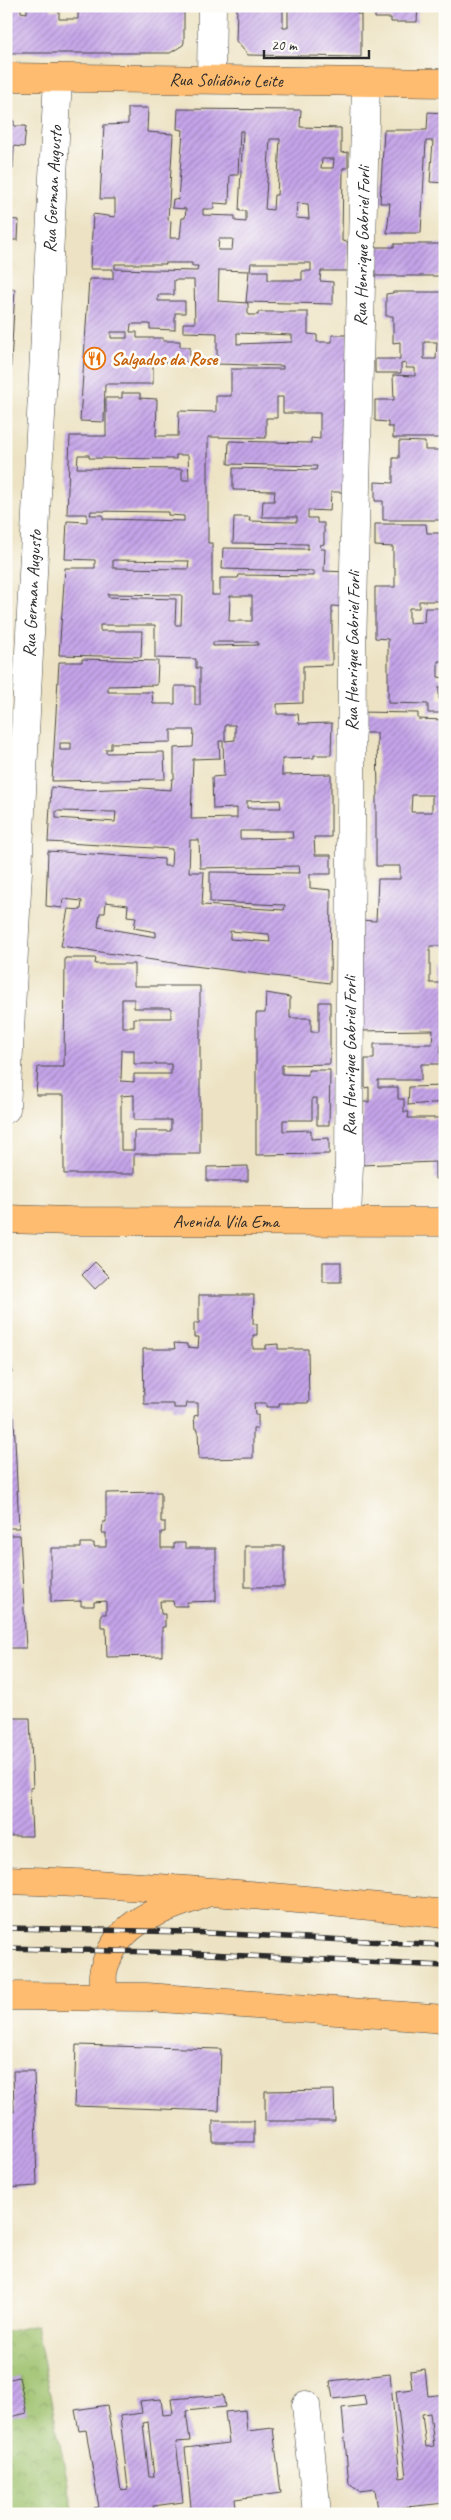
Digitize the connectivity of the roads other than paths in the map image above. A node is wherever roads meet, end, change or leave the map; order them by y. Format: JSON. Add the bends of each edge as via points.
{"nodes":[{"id":1,"x":212,"y":6,"type":"edge"},
{"id":2,"x":6,"y":77,"type":"edge"},
{"id":3,"x":58,"y":78,"type":"junction"},
{"id":4,"x":211,"y":78,"type":"junction"},
{"id":5,"x":366,"y":82,"type":"junction"},
{"id":6,"x":445,"y":83,"type":"edge"},
{"id":7,"x":6,"y":1109,"type":"edge"},
{"id":8,"x":6,"y":1219,"type":"edge"},
{"id":9,"x":347,"y":1220,"type":"junction"},
{"id":10,"x":445,"y":1222,"type":"edge"},
{"id":11,"x":6,"y":1880,"type":"edge"},
{"id":12,"x":212,"y":1890,"type":"junction"},
{"id":13,"x":445,"y":1914,"type":"edge"},
{"id":14,"x":6,"y":1996,"type":"edge"},
{"id":15,"x":104,"y":1997,"type":"junction"},
{"id":16,"x":445,"y":2019,"type":"edge"},
{"id":17,"x":306,"y":2405,"type":"dead end"},
{"id":18,"x":317,"y":2514,"type":"edge"}],
"edges":[{"from":1,"to":4,"type":"street"},
{"from":2,"to":3,"type":"main road","name":"Rua Solidônio Leite"},
{"from":3,"to":4,"type":"main road","name":"Rua Solidônio Leite"},
{"from":3,"to":7,"type":"street","name":"Rua German Augusto"},
{"from":4,"to":5,"type":"main road","name":"Rua Solidônio Leite"},
{"from":5,"to":6,"type":"main road","name":"Rua Solidônio Leite"},
{"from":5,"to":9,"type":"street","name":"Rua Henrique Gabriel Forli","via":[[352,650]]},
{"from":8,"to":9,"type":"main road","name":"Avenida Vila Ema"},
{"from":9,"to":10,"type":"main road","name":"Avenida Vila Ema"},
{"from":11,"to":12,"type":"main road"},
{"from":12,"to":13,"type":"main road"},
{"from":12,"to":15,"type":"main road","via":[[144,1917],[121,1934],[103,1970]]},
{"from":14,"to":15,"type":"main road"},
{"from":15,"to":16,"type":"main road"},
{"from":17,"to":18,"type":"street"}]}
